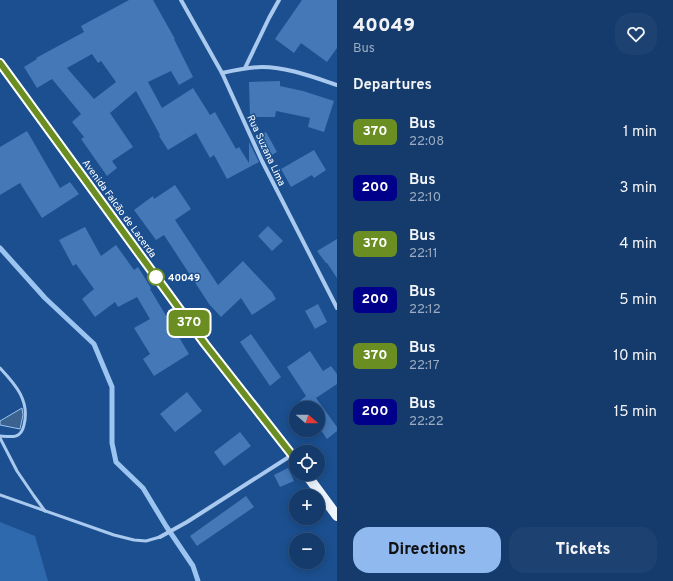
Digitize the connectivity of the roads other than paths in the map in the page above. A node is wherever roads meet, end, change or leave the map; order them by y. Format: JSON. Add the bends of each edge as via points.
{"nodes":[{"id":1,"x":181,"y":0,"type":"edge"},
{"id":2,"x":279,"y":0,"type":"edge"},
{"id":3,"x":0,"y":63,"type":"edge"},
{"id":4,"x":245,"y":68,"type":"junction"},
{"id":5,"x":222,"y":73,"type":"junction"},
{"id":6,"x":337,"y":85,"type":"edge"},
{"id":7,"x":337,"y":308,"type":"edge"},
{"id":8,"x":0,"y":368,"type":"edge"},
{"id":9,"x":0,"y":437,"type":"edge"},
{"id":10,"x":289,"y":452,"type":"edge"},
{"id":11,"x":289,"y":461,"type":"edge"},
{"id":12,"x":311,"y":481,"type":"edge"},
{"id":13,"x":0,"y":495,"type":"edge"},
{"id":14,"x":46,"y":511,"type":"junction"},
{"id":15,"x":337,"y":516,"type":"edge"},
{"id":16,"x":160,"y":537,"type":"joint"}],
"edges":[{"from":1,"to":5,"type":"street","name":"Rua Suzana Lima"},
{"from":2,"to":4,"type":"street"},
{"from":3,"to":10,"type":"main road","name":"Avenida Falcão de Lacerda","via":[[205,344]]},
{"from":4,"to":5,"type":"street"},
{"from":4,"to":6,"type":"street","via":[[282,69]]},
{"from":5,"to":7,"type":"street","name":"Rua Suzana Lima","via":[[262,161]]},
{"from":8,"to":9,"type":"lane","via":[[19,392],[25,406],[26,420],[18,436]]},
{"from":9,"to":14,"type":"lane","via":[[17,471]]},
{"from":11,"to":16,"type":"street"},
{"from":12,"to":15,"type":"main road"},
{"from":13,"to":14,"type":"lane"},
{"from":14,"to":16,"type":"lane","via":[[134,540],[146,541]]}]}
